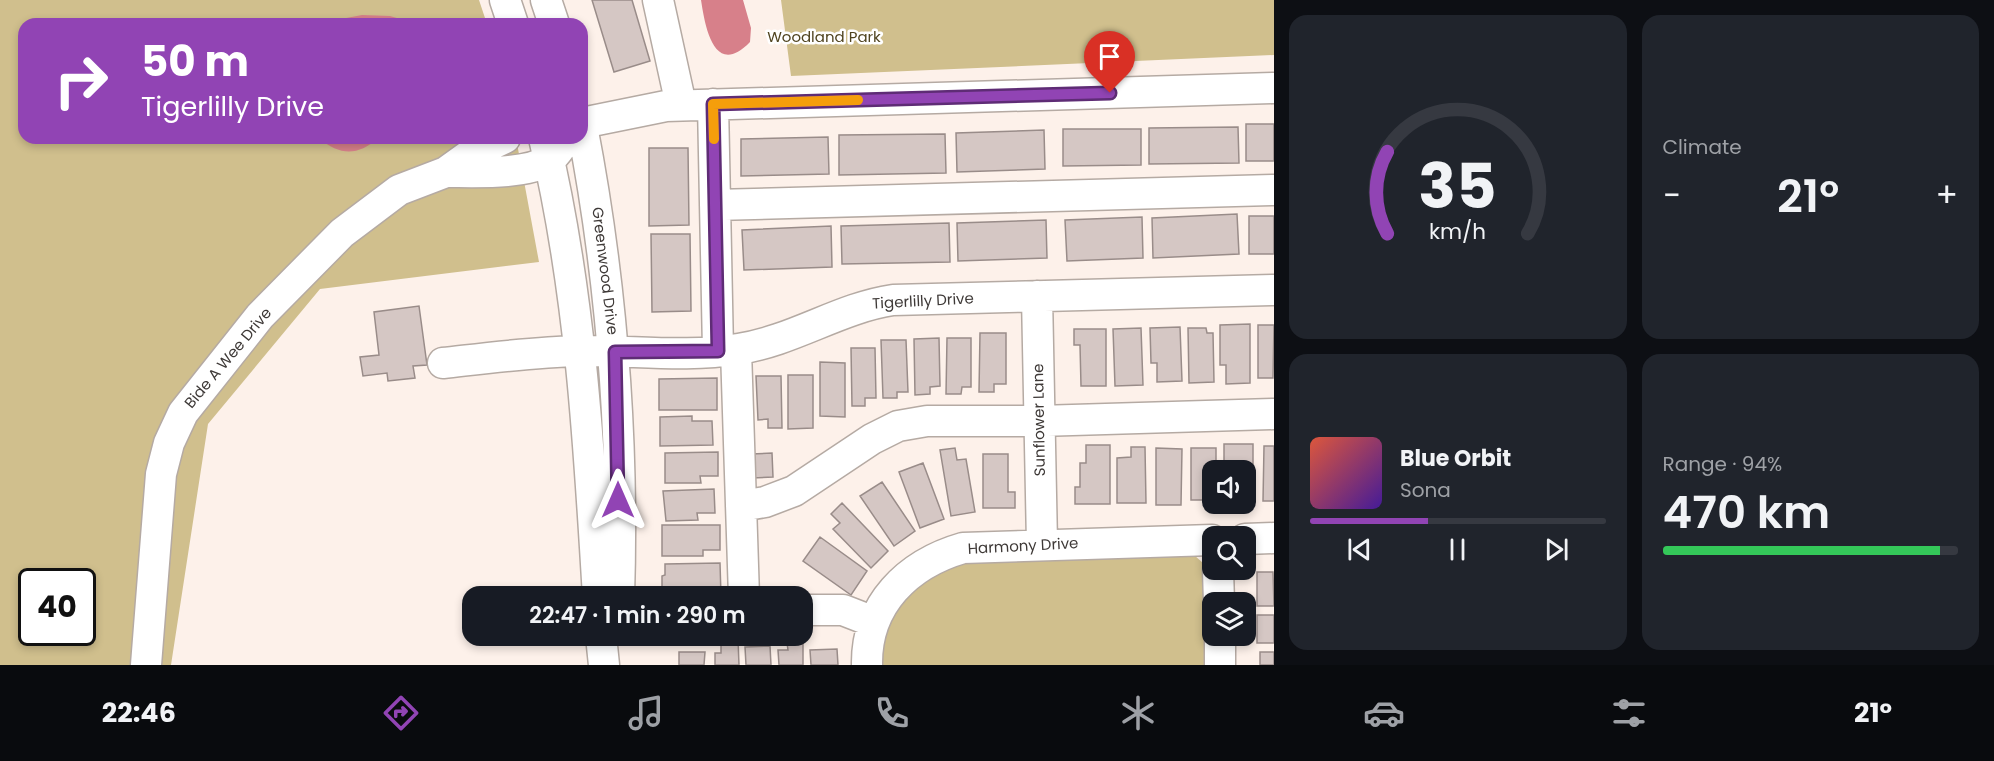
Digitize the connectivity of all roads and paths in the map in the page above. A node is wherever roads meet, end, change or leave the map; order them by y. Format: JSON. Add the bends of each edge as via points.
{"nodes":[{"id":1,"x":505,"y":0,"type":"edge"},
{"id":2,"x":546,"y":0,"type":"edge"},
{"id":3,"x":658,"y":0,"type":"edge"},
{"id":4,"x":511,"y":18,"type":"edge"},
{"id":5,"x":552,"y":18,"type":"edge"},
{"id":6,"x":1274,"y":88,"type":"edge"},
{"id":7,"x":713,"y":104,"type":"junction"},
{"id":8,"x":681,"y":105,"type":"junction"},
{"id":9,"x":588,"y":124,"type":"edge"},
{"id":10,"x":493,"y":144,"type":"edge"},
{"id":11,"x":585,"y":144,"type":"edge"},
{"id":12,"x":554,"y":145,"type":"edge"},
{"id":13,"x":446,"y":172,"type":"junction"},
{"id":14,"x":1274,"y":190,"type":"edge"},
{"id":15,"x":715,"y":205,"type":"junction"},
{"id":16,"x":1274,"y":290,"type":"edge"},
{"id":17,"x":1037,"y":296,"type":"junction"},
{"id":18,"x":727,"y":350,"type":"junction"},
{"id":19,"x":581,"y":351,"type":"junction"},
{"id":20,"x":615,"y":352,"type":"junction"},
{"id":21,"x":443,"y":363,"type":"dead end"},
{"id":22,"x":1274,"y":414,"type":"edge"},
{"id":23,"x":1039,"y":421,"type":"junction"},
{"id":24,"x":741,"y":506,"type":"junction"},
{"id":25,"x":1274,"y":538,"type":"edge"},
{"id":26,"x":1256,"y":539,"type":"edge"},
{"id":27,"x":1202,"y":540,"type":"edge"},
{"id":28,"x":1042,"y":544,"type":"junction"},
{"id":29,"x":597,"y":586,"type":"edge"},
{"id":30,"x":619,"y":586,"type":"edge"},
{"id":31,"x":744,"y":586,"type":"edge"},
{"id":32,"x":813,"y":610,"type":"edge"},
{"id":33,"x":874,"y":622,"type":"junction"},
{"id":34,"x":602,"y":646,"type":"edge"},
{"id":35,"x":617,"y":646,"type":"edge"},
{"id":36,"x":1220,"y":646,"type":"edge"},
{"id":37,"x":147,"y":665,"type":"edge"},
{"id":38,"x":604,"y":665,"type":"edge"},
{"id":39,"x":616,"y":665,"type":"edge"},
{"id":40,"x":867,"y":665,"type":"edge"},
{"id":41,"x":1220,"y":665,"type":"edge"}],
"edges":[{"from":1,"to":4,"type":"street"},
{"from":2,"to":5,"type":"street"},
{"from":3,"to":8,"type":"street"},
{"from":6,"to":7,"type":"street"},
{"from":7,"to":8,"type":"street"},
{"from":7,"to":15,"type":"street"},
{"from":8,"to":9,"type":"street"},
{"from":10,"to":13,"type":"street","name":"Bide A Wee Drive"},
{"from":11,"to":20,"type":"street","name":"Greenwood Drive","via":[[606,262]]},
{"from":12,"to":13,"type":"street","name":"Bide A Wee Drive","via":[[507,170]]},
{"from":12,"to":19,"type":"street"},
{"from":13,"to":37,"type":"street","name":"Bide A Wee Drive","via":[[399,190],[342,233],[260,316],[183,413],[160,474]]},
{"from":14,"to":15,"type":"street"},
{"from":15,"to":18,"type":"street"},
{"from":16,"to":17,"type":"street","name":"Tigerlilly Drive"},
{"from":17,"to":18,"type":"street","name":"Tigerlilly Drive","via":[[866,304],[796,334]]},
{"from":17,"to":23,"type":"street","name":"Sunflower Lane"},
{"from":18,"to":20,"type":"street","name":"Tigerlilly Drive"},
{"from":18,"to":24,"type":"street"},
{"from":19,"to":20,"type":"street","name":"Tigerlilly Drive"},
{"from":19,"to":21,"type":"street","name":"Tigerlilly Drive"},
{"from":19,"to":29,"type":"street"},
{"from":20,"to":30,"type":"street","name":"Greenwood Drive"},
{"from":22,"to":23,"type":"street"},
{"from":23,"to":24,"type":"street","via":[[927,421],[898,426],[794,491]]},
{"from":23,"to":28,"type":"street","name":"Sunflower Lane"},
{"from":24,"to":31,"type":"street"},
{"from":25,"to":26,"type":"street"},
{"from":27,"to":28,"type":"street","name":"Harmony Drive"},
{"from":28,"to":33,"type":"street","name":"Harmony Drive","via":[[963,548],[941,554],[895,586]]},
{"from":32,"to":33,"type":"street","via":[[843,610]]},
{"from":33,"to":40,"type":"street","name":"Harmony Drive"},
{"from":34,"to":38,"type":"street"},
{"from":35,"to":39,"type":"street"},
{"from":36,"to":41,"type":"street"}]}
